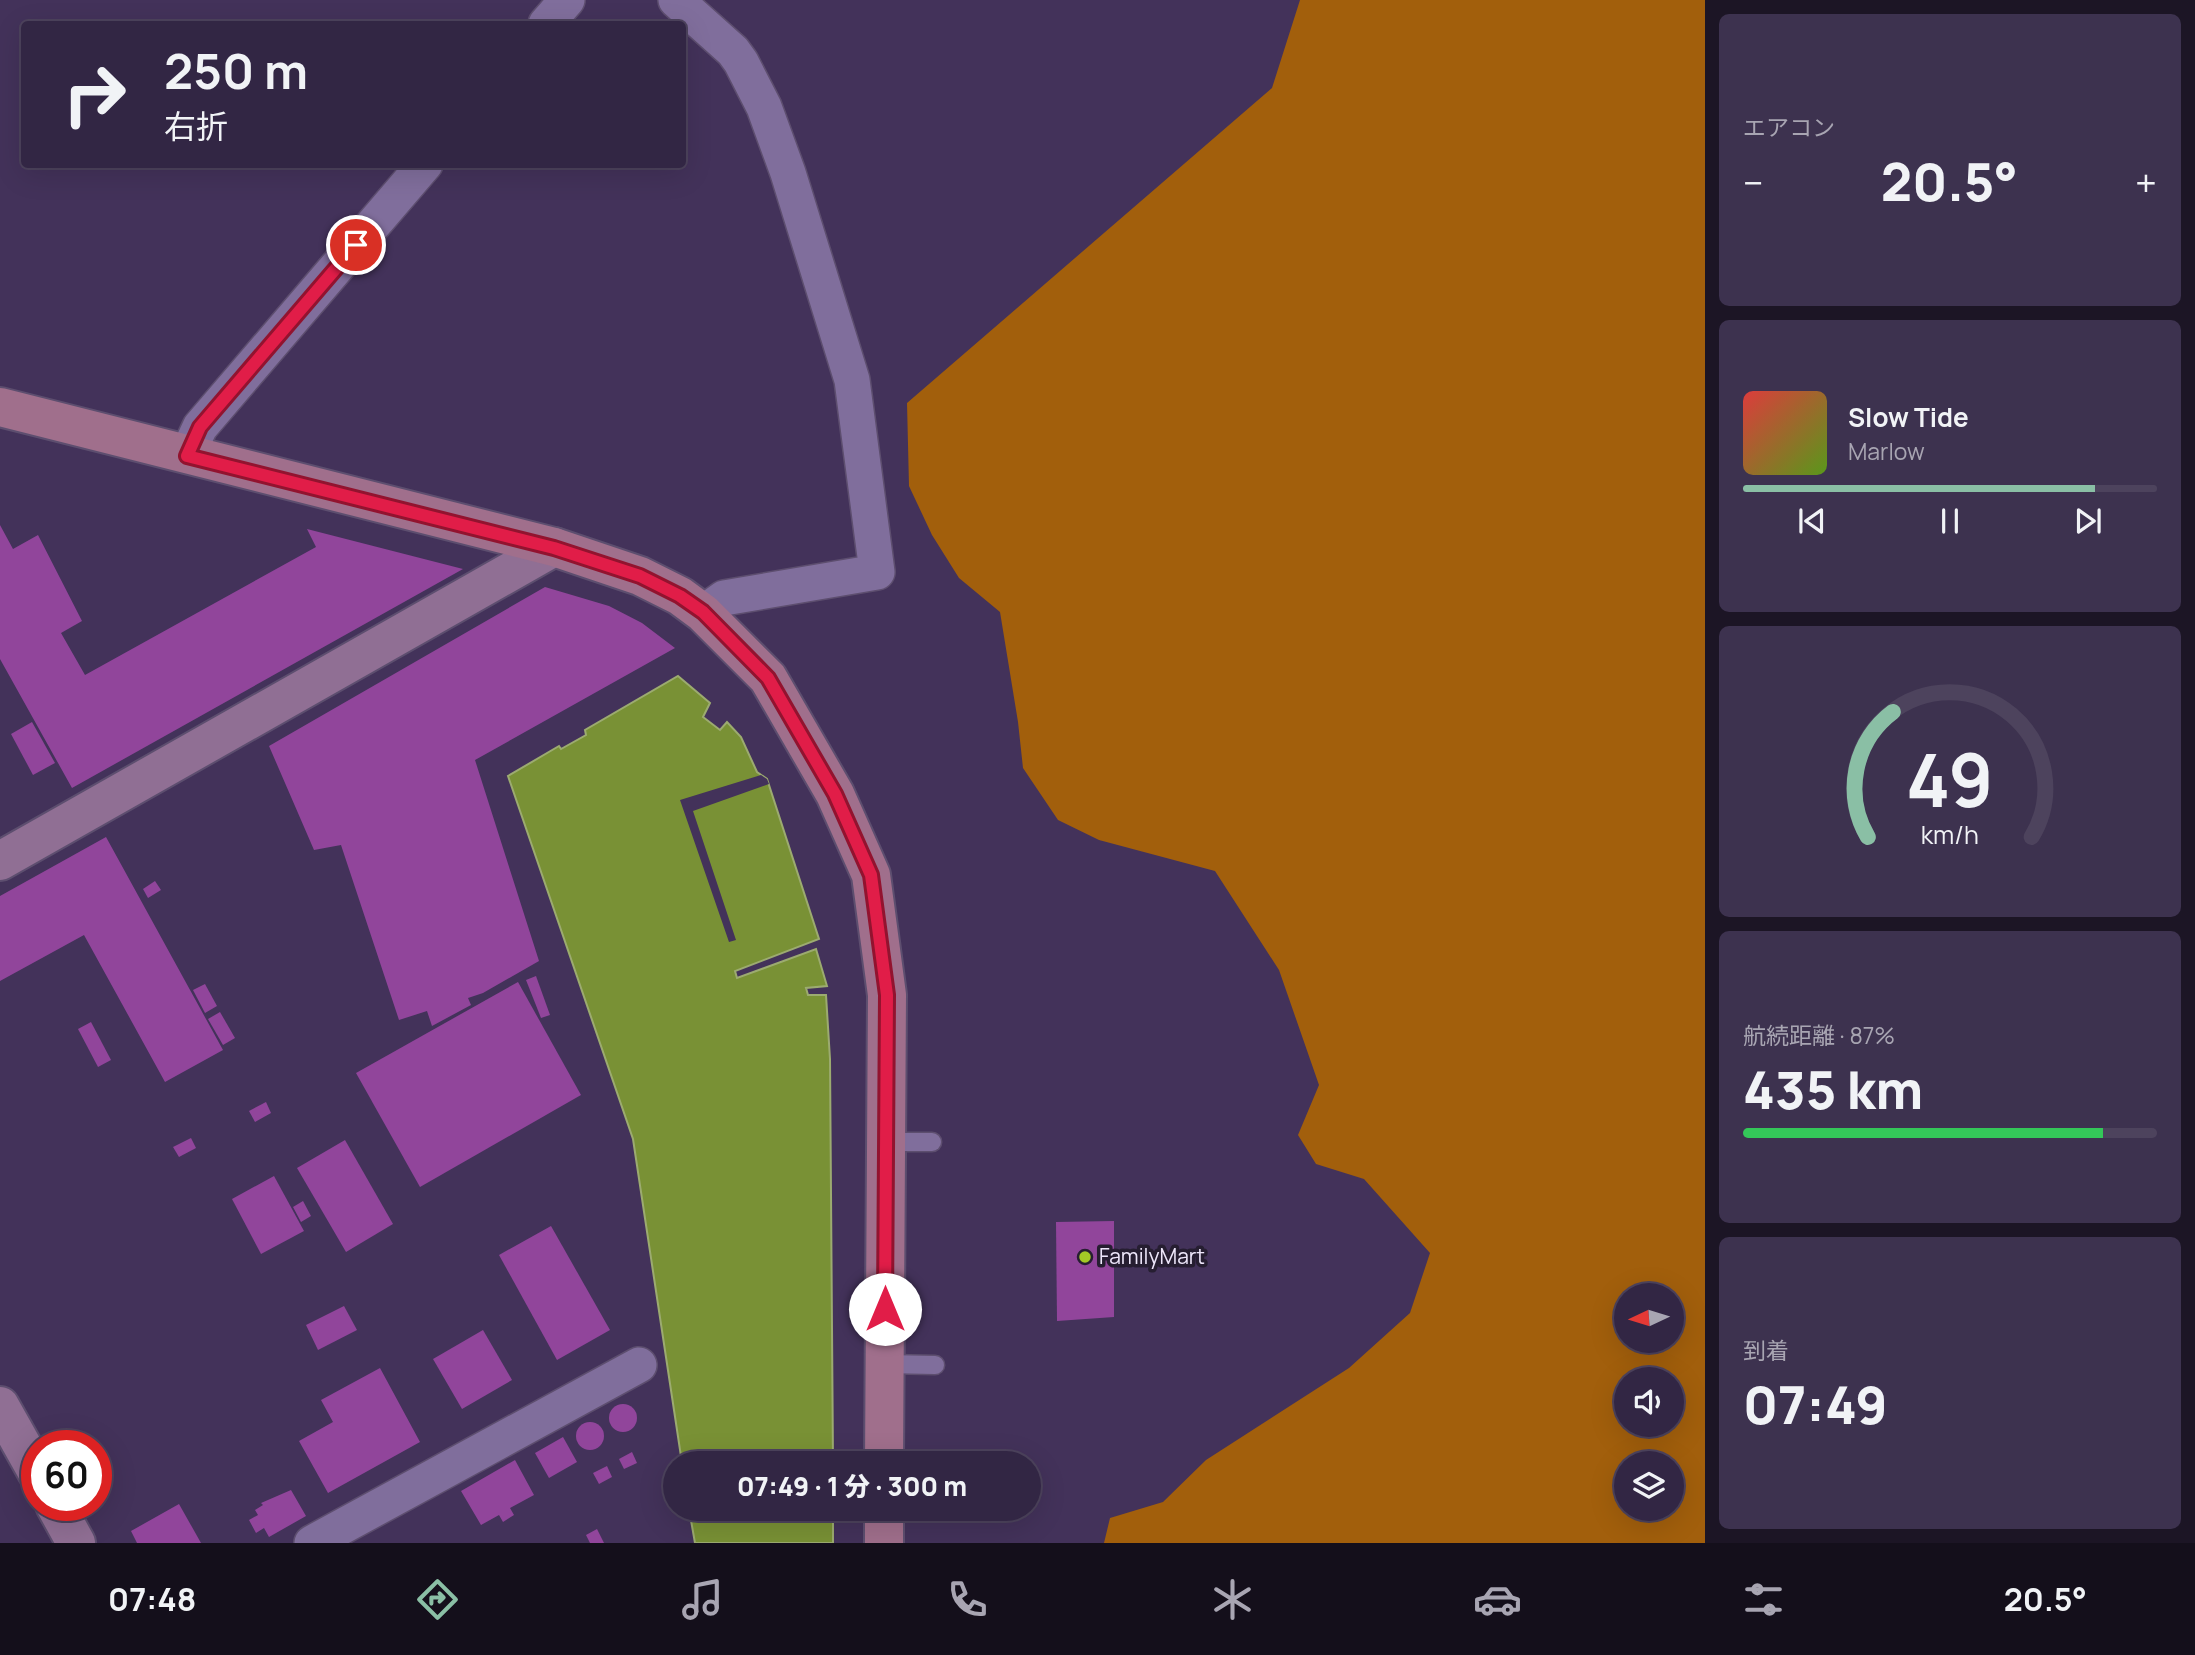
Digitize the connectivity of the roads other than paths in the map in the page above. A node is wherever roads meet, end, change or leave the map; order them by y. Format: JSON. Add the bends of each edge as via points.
{"nodes":[{"id":1,"x":566,"y":0,"type":"edge"},
{"id":2,"x":676,"y":0,"type":"edge"},
{"id":3,"x":548,"y":21,"type":"edge"},
{"id":4,"x":422,"y":168,"type":"edge"},
{"id":5,"x":0,"y":407,"type":"edge"},
{"id":6,"x":187,"y":456,"type":"junction"},
{"id":7,"x":554,"y":548,"type":"junction"},
{"id":8,"x":703,"y":612,"type":"junction"},
{"id":9,"x":0,"y":861,"type":"edge"},
{"id":10,"x":886,"y":1142,"type":"junction"},
{"id":11,"x":932,"y":1142,"type":"dead end"},
{"id":12,"x":885,"y":1364,"type":"junction"},
{"id":13,"x":639,"y":1365,"type":"dead end"},
{"id":14,"x":935,"y":1365,"type":"dead end"},
{"id":15,"x":0,"y":1406,"type":"edge"},
{"id":16,"x":21,"y":1443,"type":"edge"},
{"id":17,"x":884,"y":1451,"type":"edge"},
{"id":18,"x":64,"y":1521,"type":"edge"},
{"id":19,"x":884,"y":1521,"type":"edge"},
{"id":20,"x":76,"y":1543,"type":"edge"},
{"id":21,"x":312,"y":1543,"type":"edge"},
{"id":22,"x":884,"y":1543,"type":"edge"}],
"edges":[{"from":1,"to":3,"type":"street"},
{"from":2,"to":8,"type":"street","via":[[741,62],[764,107],[788,173],[852,380],[877,572],[724,598]]},
{"from":4,"to":6,"type":"street","via":[[200,427]]},
{"from":5,"to":6,"type":"main road"},
{"from":6,"to":7,"type":"main road"},
{"from":7,"to":8,"type":"main road","via":[[640,576]]},
{"from":7,"to":9,"type":"street"},
{"from":8,"to":10,"type":"main road","via":[[768,678],[835,794],[871,875],[887,995]]},
{"from":10,"to":11,"type":"lane"},
{"from":10,"to":12,"type":"main road"},
{"from":12,"to":14,"type":"lane"},
{"from":12,"to":17,"type":"main road"},
{"from":13,"to":21,"type":"street"},
{"from":15,"to":16,"type":"street"},
{"from":18,"to":20,"type":"street"},
{"from":19,"to":22,"type":"main road"}]}
